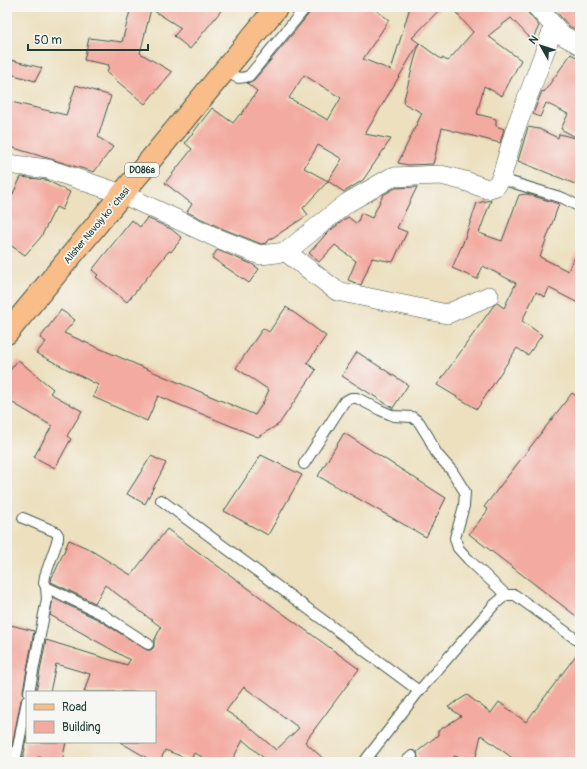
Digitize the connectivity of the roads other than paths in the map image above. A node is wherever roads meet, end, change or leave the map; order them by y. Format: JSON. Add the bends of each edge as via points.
{"nodes":[{"id":1,"x":277,"y":7,"type":"edge"},
{"id":2,"x":306,"y":7,"type":"edge"},
{"id":3,"x":537,"y":7,"type":"edge"},
{"id":4,"x":554,"y":26,"type":"junction"},
{"id":5,"x":580,"y":45,"type":"edge"},
{"id":6,"x":226,"y":70,"type":"junction"},
{"id":7,"x":7,"y":164,"type":"edge"},
{"id":8,"x":501,"y":179,"type":"junction"},
{"id":9,"x":122,"y":194,"type":"junction"},
{"id":10,"x":580,"y":207,"type":"edge"},
{"id":11,"x":286,"y":252,"type":"junction"},
{"id":12,"x":489,"y":296,"type":"dead end"},
{"id":13,"x":7,"y":333,"type":"edge"},
{"id":14,"x":304,"y":464,"type":"dead end"},
{"id":15,"x":160,"y":500,"type":"dead end"},
{"id":16,"x":23,"y":518,"type":"dead end"},
{"id":17,"x":46,"y":587,"type":"junction"},
{"id":18,"x":506,"y":595,"type":"junction"},
{"id":19,"x":580,"y":642,"type":"edge"},
{"id":20,"x":148,"y":644,"type":"dead end"},
{"id":21,"x":29,"y":691,"type":"edge"},
{"id":22,"x":420,"y":691,"type":"junction"},
{"id":23,"x":26,"y":706,"type":"edge"},
{"id":24,"x":15,"y":762,"type":"edge"},
{"id":25,"x":364,"y":762,"type":"edge"}],
"edges":[{"from":1,"to":6,"type":"main road","name":"Alisher Navoiy koʻchasi","number":"D086a"},
{"from":2,"to":6,"type":"lane","via":[[249,76],[236,78]]},
{"from":3,"to":4,"type":"street"},
{"from":4,"to":5,"type":"street","via":[[562,35]]},
{"from":4,"to":8,"type":"street","via":[[514,130]]},
{"from":6,"to":9,"type":"main road","name":"Alisher Navoiy koʻchasi","number":"D086a"},
{"from":7,"to":9,"type":"street","via":[[48,169]]},
{"from":8,"to":10,"type":"lane","via":[[563,198]]},
{"from":8,"to":11,"type":"street","via":[[496,186],[487,189],[441,175],[392,177],[347,203]]},
{"from":9,"to":11,"type":"street","via":[[260,256]]},
{"from":9,"to":13,"type":"main road","name":"Alisher Navoiy koʻchasi","number":"D086a"},
{"from":11,"to":12,"type":"street","via":[[337,291],[446,314]]},
{"from":14,"to":18,"type":"lane","via":[[344,402],[351,398],[357,398],[394,416],[412,417],[424,428],[433,447],[465,492],[455,538],[458,548]]},
{"from":15,"to":22,"type":"lane"},
{"from":16,"to":17,"type":"lane","via":[[58,535],[45,576]]},
{"from":17,"to":20,"type":"lane","via":[[102,614]]},
{"from":17,"to":21,"type":"lane","via":[[47,600]]},
{"from":18,"to":19,"type":"lane","via":[[515,595]]},
{"from":18,"to":22,"type":"lane","via":[[494,605]]},
{"from":22,"to":25,"type":"lane"},
{"from":23,"to":24,"type":"lane"}]}
